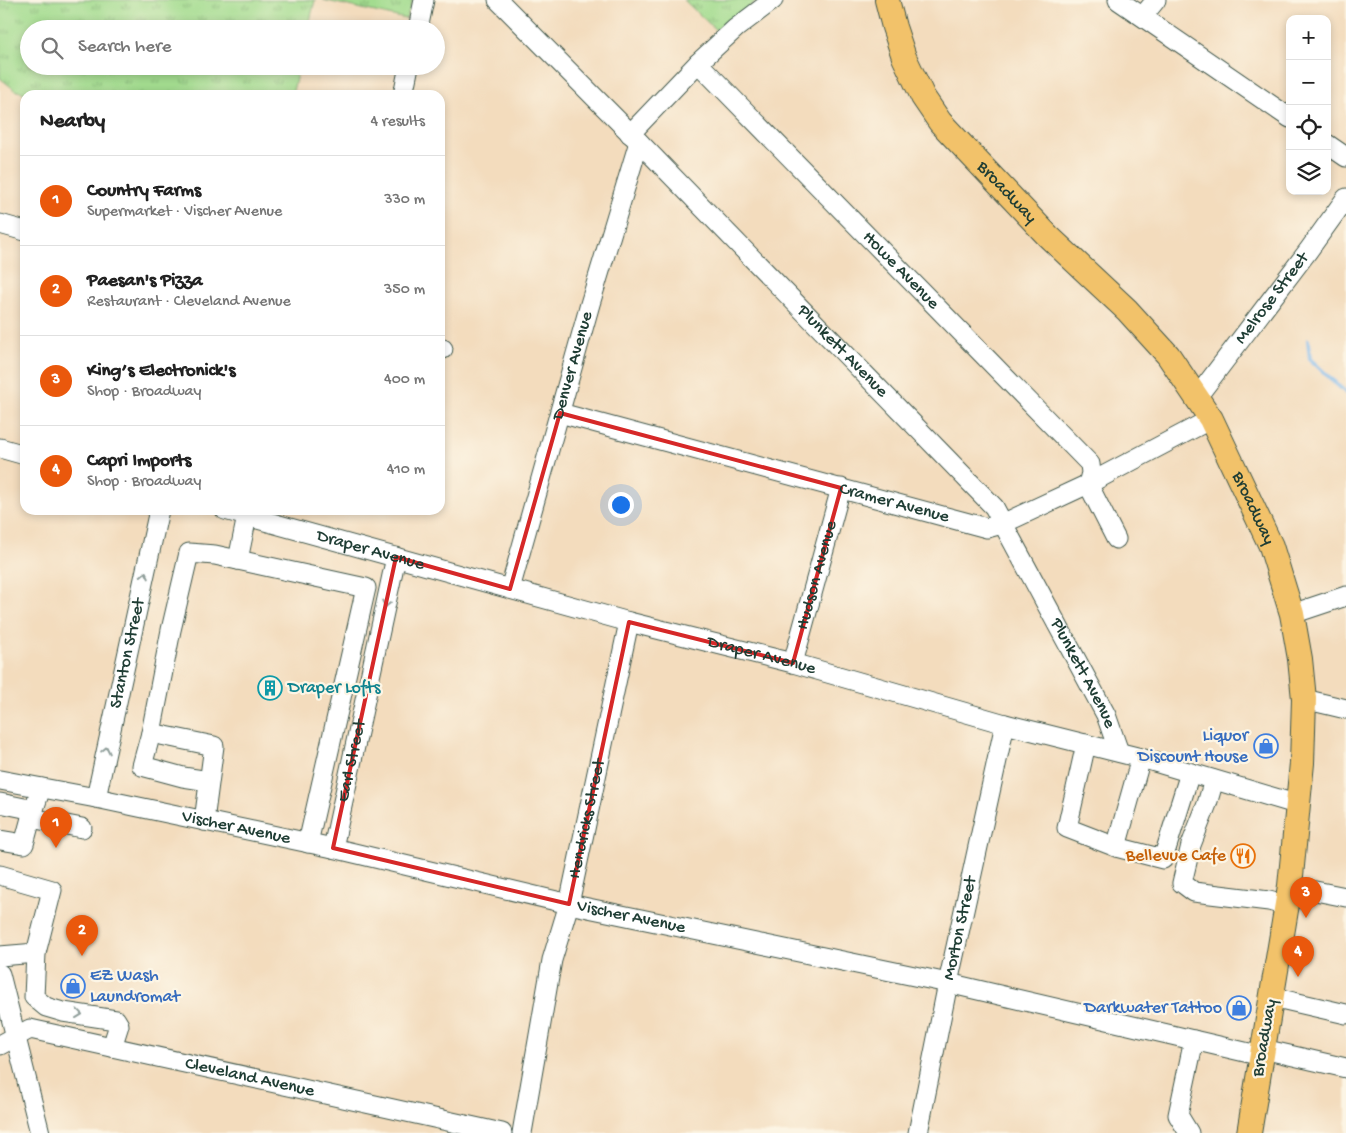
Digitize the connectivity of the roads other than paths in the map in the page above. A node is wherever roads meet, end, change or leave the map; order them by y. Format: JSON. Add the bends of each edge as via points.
{"nodes":[{"id":1,"x":498,"y":0,"type":"edge"},
{"id":2,"x":773,"y":0,"type":"edge"},
{"id":3,"x":887,"y":0,"type":"edge"},
{"id":4,"x":1118,"y":0,"type":"edge"},
{"id":5,"x":1156,"y":0,"type":"edge"},
{"id":6,"x":1143,"y":16,"type":"junction"},
{"id":7,"x":698,"y":63,"type":"junction"},
{"id":8,"x":408,"y":75,"type":"edge"},
{"id":9,"x":404,"y":90,"type":"edge"},
{"id":10,"x":1286,"y":115,"type":"edge"},
{"id":11,"x":635,"y":138,"type":"junction"},
{"id":12,"x":1331,"y":147,"type":"edge"},
{"id":13,"x":1346,"y":157,"type":"edge"},
{"id":14,"x":1346,"y":198,"type":"edge"},
{"id":15,"x":0,"y":224,"type":"edge"},
{"id":16,"x":20,"y":230,"type":"edge"},
{"id":17,"x":1197,"y":397,"type":"junction"},
{"id":18,"x":560,"y":413,"type":"junction"},
{"id":19,"x":1211,"y":419,"type":"junction"},
{"id":20,"x":0,"y":448,"type":"edge"},
{"id":21,"x":20,"y":454,"type":"edge"},
{"id":22,"x":1088,"y":484,"type":"junction"},
{"id":23,"x":841,"y":488,"type":"junction"},
{"id":24,"x":158,"y":515,"type":"edge"},
{"id":25,"x":243,"y":515,"type":"edge"},
{"id":26,"x":247,"y":516,"type":"junction"},
{"id":27,"x":1002,"y":524,"type":"junction"},
{"id":28,"x":1116,"y":539,"type":"dead end"},
{"id":29,"x":396,"y":557,"type":"junction"},
{"id":30,"x":238,"y":560,"type":"junction"},
{"id":31,"x":510,"y":589,"type":"junction"},
{"id":32,"x":1346,"y":596,"type":"edge"},
{"id":33,"x":1292,"y":614,"type":"junction"},
{"id":34,"x":629,"y":622,"type":"junction"},
{"id":35,"x":793,"y":663,"type":"junction"},
{"id":36,"x":1304,"y":699,"type":"junction"},
{"id":37,"x":1346,"y":708,"type":"edge"},
{"id":38,"x":1005,"y":724,"type":"junction"},
{"id":39,"x":151,"y":733,"type":"junction"},
{"id":40,"x":1086,"y":744,"type":"junction"},
{"id":41,"x":1119,"y":752,"type":"junction"},
{"id":42,"x":1141,"y":758,"type":"junction"},
{"id":43,"x":1190,"y":772,"type":"junction"},
{"id":44,"x":3,"y":780,"type":"edge"},
{"id":45,"x":1214,"y":780,"type":"junction"},
{"id":46,"x":209,"y":781,"type":"junction"},
{"id":47,"x":41,"y":788,"type":"junction"},
{"id":48,"x":96,"y":798,"type":"junction"},
{"id":49,"x":0,"y":803,"type":"edge"},
{"id":50,"x":1299,"y":805,"type":"junction"},
{"id":51,"x":32,"y":814,"type":"junction"},
{"id":52,"x":204,"y":821,"type":"junction"},
{"id":53,"x":82,"y":828,"type":"dead end"},
{"id":54,"x":0,"y":840,"type":"edge"},
{"id":55,"x":308,"y":843,"type":"junction"},
{"id":56,"x":1116,"y":847,"type":"junction"},
{"id":57,"x":333,"y":848,"type":"junction"},
{"id":58,"x":0,"y":875,"type":"edge"},
{"id":59,"x":1288,"y":896,"type":"junction"},
{"id":60,"x":1346,"y":897,"type":"edge"},
{"id":61,"x":569,"y":904,"type":"junction"},
{"id":62,"x":36,"y":953,"type":"junction"},
{"id":63,"x":0,"y":956,"type":"edge"},
{"id":64,"x":0,"y":974,"type":"edge"},
{"id":65,"x":948,"y":984,"type":"junction"},
{"id":66,"x":1272,"y":997,"type":"junction"},
{"id":67,"x":1346,"y":1014,"type":"edge"},
{"id":68,"x":14,"y":1026,"type":"junction"},
{"id":69,"x":1194,"y":1040,"type":"junction"},
{"id":70,"x":0,"y":1045,"type":"edge"},
{"id":71,"x":112,"y":1047,"type":"junction"},
{"id":72,"x":1262,"y":1052,"type":"junction"},
{"id":73,"x":1346,"y":1068,"type":"edge"},
{"id":74,"x":40,"y":1133,"type":"edge"},
{"id":75,"x":502,"y":1133,"type":"edge"},
{"id":76,"x":522,"y":1133,"type":"edge"},
{"id":77,"x":918,"y":1133,"type":"edge"},
{"id":78,"x":1188,"y":1133,"type":"edge"},
{"id":79,"x":1249,"y":1133,"type":"edge"}],
"edges":[{"from":1,"to":11,"type":"street","name":"Plunkett Avenue"},
{"from":2,"to":7,"type":"street","name":"Denver Avenue"},
{"from":3,"to":17,"type":"main road","name":"Broadway","via":[[904,57],[940,122],[1048,236],[1127,310],[1168,355]]},
{"from":4,"to":6,"type":"street"},
{"from":5,"to":6,"type":"street"},
{"from":6,"to":10,"type":"street"},
{"from":7,"to":11,"type":"street","name":"Denver Avenue"},
{"from":7,"to":22,"type":"street","name":"Howe Avenue","via":[[1090,464]]},
{"from":8,"to":9,"type":"street"},
{"from":11,"to":18,"type":"street","name":"Denver Avenue"},
{"from":11,"to":27,"type":"street","name":"Plunkett Avenue","via":[[994,507]]},
{"from":12,"to":13,"type":"street"},
{"from":14,"to":17,"type":"street","name":"Melrose Street"},
{"from":15,"to":16,"type":"street"},
{"from":17,"to":19,"type":"main road","name":"Broadway"},
{"from":18,"to":23,"type":"street","name":"Cramer Avenue"},
{"from":18,"to":31,"type":"street","name":"Denver Avenue"},
{"from":19,"to":22,"type":"street","name":"Cramer Avenue"},
{"from":19,"to":33,"type":"main road","name":"Broadway","via":[[1271,546]]},
{"from":20,"to":21,"type":"street"},
{"from":22,"to":27,"type":"street","name":"Cramer Avenue"},
{"from":22,"to":28,"type":"street"},
{"from":23,"to":27,"type":"street","name":"Cramer Avenue","via":[[987,528]]},
{"from":23,"to":35,"type":"street","name":"Hudson Avenue"},
{"from":48,"to":24,"type":"street","name":"Stanton Street","one_way":true},
{"from":25,"to":26,"type":"street","name":"Draper Avenue"},
{"from":26,"to":29,"type":"street","name":"Draper Avenue"},
{"from":26,"to":30,"type":"street"},
{"from":27,"to":41,"type":"street","name":"Plunkett Avenue","via":[[1106,715]]},
{"from":29,"to":31,"type":"street","name":"Draper Avenue"},
{"from":29,"to":57,"type":"street","name":"Earl Street","one_way":true},
{"from":30,"to":39,"type":"street","via":[[188,553]]},
{"from":30,"to":55,"type":"street","via":[[366,588]]},
{"from":31,"to":34,"type":"street","name":"Draper Avenue"},
{"from":32,"to":33,"type":"street"},
{"from":33,"to":36,"type":"main road","name":"Broadway"},
{"from":34,"to":35,"type":"street","name":"Draper Avenue"},
{"from":34,"to":61,"type":"street","name":"Hendricks Street"},
{"from":35,"to":38,"type":"street","name":"Draper Avenue"},
{"from":36,"to":37,"type":"street"},
{"from":36,"to":50,"type":"main road","name":"Broadway"},
{"from":38,"to":40,"type":"street","name":"Draper Avenue"},
{"from":38,"to":65,"type":"street","name":"Morton Street"},
{"from":39,"to":46,"type":"street","via":[[214,746]]},
{"from":39,"to":46,"type":"street","via":[[142,766],[183,778]]},
{"from":40,"to":41,"type":"street","name":"Draper Avenue"},
{"from":40,"to":56,"type":"street","via":[[1067,828]]},
{"from":41,"to":42,"type":"street","name":"Draper Avenue"},
{"from":42,"to":43,"type":"street","name":"Draper Avenue"},
{"from":42,"to":56,"type":"street"},
{"from":43,"to":45,"type":"street","name":"Draper Avenue"},
{"from":43,"to":56,"type":"street","via":[[1163,859]]},
{"from":44,"to":47,"type":"street","name":"Vischer Avenue"},
{"from":44,"to":49,"type":"street"},
{"from":45,"to":50,"type":"street","name":"Draper Avenue"},
{"from":45,"to":59,"type":"street","via":[[1182,884],[1194,892],[1269,901]]},
{"from":46,"to":52,"type":"street"},
{"from":47,"to":48,"type":"street","name":"Vischer Avenue"},
{"from":47,"to":51,"type":"street"},
{"from":48,"to":52,"type":"street","name":"Vischer Avenue"},
{"from":49,"to":51,"type":"street"},
{"from":50,"to":59,"type":"main road","name":"Broadway"},
{"from":51,"to":53,"type":"street"},
{"from":51,"to":54,"type":"street","via":[[24,844]]},
{"from":52,"to":55,"type":"street","name":"Vischer Avenue"},
{"from":55,"to":57,"type":"street","name":"Vischer Avenue"},
{"from":57,"to":61,"type":"street","name":"Vischer Avenue"},
{"from":58,"to":62,"type":"street","via":[[52,890]]},
{"from":59,"to":60,"type":"street"},
{"from":59,"to":66,"type":"main road","name":"Broadway"},
{"from":61,"to":65,"type":"street","name":"Vischer Avenue"},
{"from":61,"to":76,"type":"street","name":"Hendricks Street","via":[[550,973]]},
{"from":62,"to":63,"type":"street"},
{"from":62,"to":71,"type":"street","one_way":true,"via":[[34,998],[46,1007],[63,1012],[116,1020],[119,1025]]},
{"from":64,"to":68,"type":"street"},
{"from":65,"to":69,"type":"street","name":"Vischer Avenue"},
{"from":65,"to":77,"type":"street","name":"Morton Street"},
{"from":66,"to":67,"type":"street"},
{"from":66,"to":72,"type":"main road","name":"Broadway"},
{"from":68,"to":70,"type":"street","name":"Cleveland Avenue"},
{"from":68,"to":71,"type":"street","name":"Cleveland Avenue"},
{"from":68,"to":74,"type":"street"},
{"from":69,"to":72,"type":"street","name":"Vischer Avenue"},
{"from":69,"to":78,"type":"street","via":[[1178,1115]]},
{"from":71,"to":75,"type":"street","name":"Cleveland Avenue"},
{"from":72,"to":73,"type":"street","name":"Vischer Avenue"},
{"from":72,"to":79,"type":"main road","name":"Broadway"}]}
